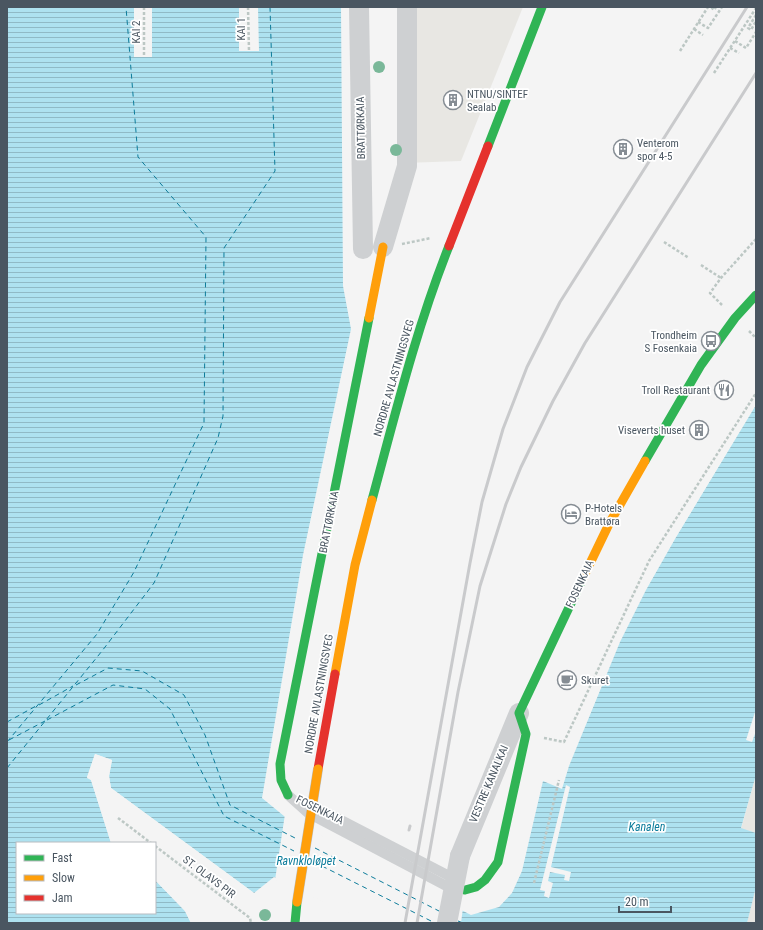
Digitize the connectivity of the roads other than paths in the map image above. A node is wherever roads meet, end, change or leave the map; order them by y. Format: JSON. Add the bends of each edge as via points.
{"nodes":[{"id":1,"x":359,"y":7,"type":"edge"},
{"id":2,"x":407,"y":7,"type":"edge"},
{"id":3,"x":542,"y":7,"type":"edge"},
{"id":4,"x":376,"y":251,"type":"junction"},
{"id":5,"x":756,"y":295,"type":"edge"},
{"id":6,"x":519,"y":713,"type":"junction"},
{"id":7,"x":288,"y":795,"type":"joint"},
{"id":8,"x":466,"y":890,"type":"joint"},
{"id":9,"x":295,"y":923,"type":"edge"},
{"id":10,"x":447,"y":923,"type":"edge"}],
"edges":[{"from":1,"to":4,"type":"street","name":"BRATTØRKAIA"},
{"from":2,"to":4,"type":"street","via":[[407,166]]},
{"from":3,"to":9,"type":"main road","name":"NORDRE AVLASTNINGSVEG","bridge":true,"via":[[435,282],[405,375],[355,565],[318,769]]},
{"from":4,"to":7,"type":"main road","name":"BRATTØRKAIA","via":[[280,764],[282,780]]},
{"from":5,"to":6,"type":"main road","name":"FOSENKAIA","via":[[701,365],[608,524]]},
{"from":6,"to":8,"type":"main road","name":"FOSENKAIA","via":[[526,734],[498,862],[485,880],[476,887]]},
{"from":6,"to":10,"type":"street","name":"VESTRE KANALKAI","bridge":true,"via":[[460,856]]},
{"from":7,"to":8,"type":"lane","name":"FOSENKAIA","via":[[308,813],[454,890]]}]}
